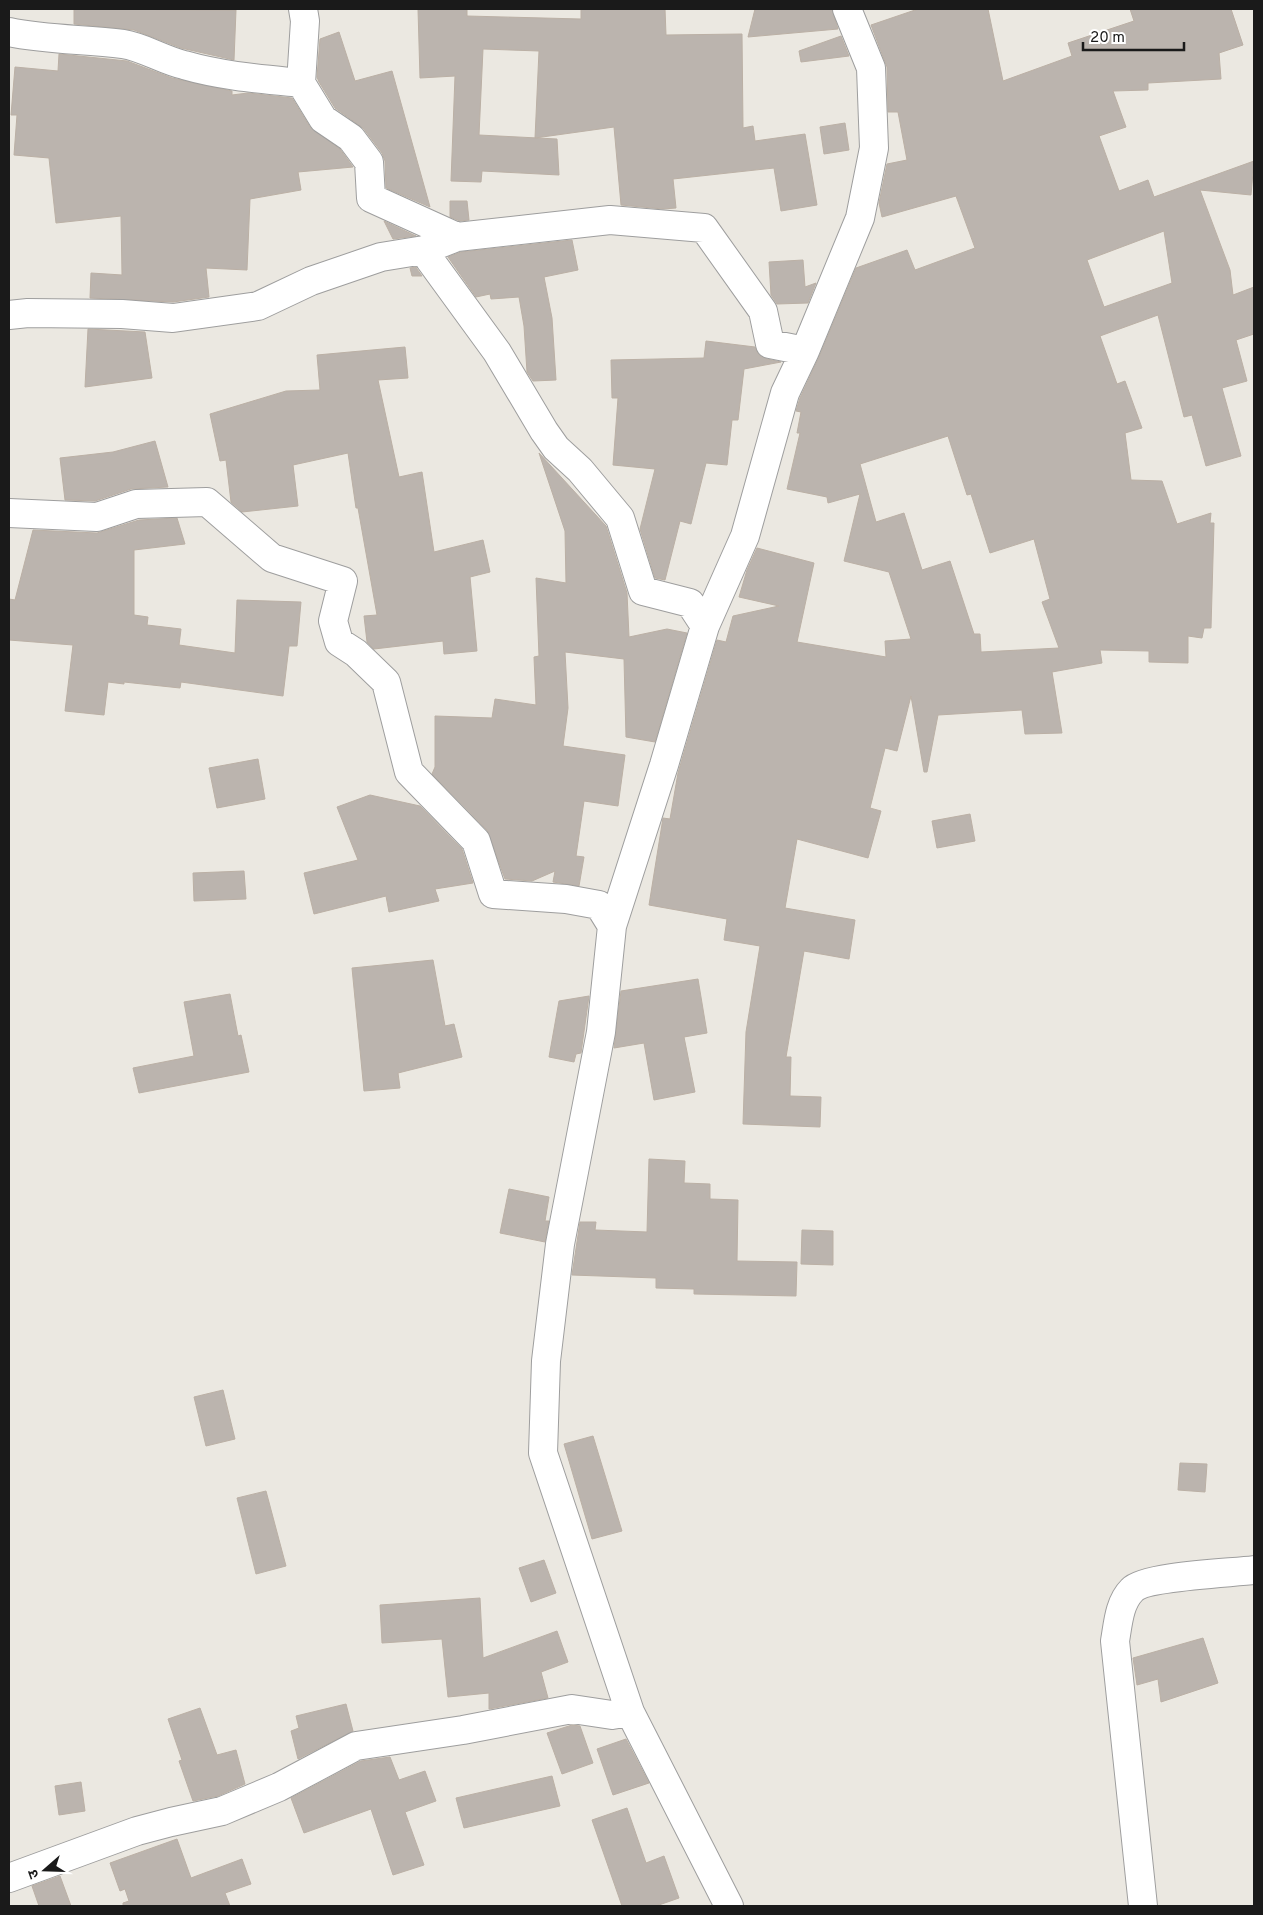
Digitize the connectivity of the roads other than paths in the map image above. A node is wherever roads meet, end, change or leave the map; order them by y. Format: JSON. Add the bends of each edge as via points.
{"nodes":[{"id":1,"x":303,"y":9,"type":"edge"},
{"id":2,"x":847,"y":9,"type":"edge"},
{"id":3,"x":9,"y":32,"type":"edge"},
{"id":4,"x":300,"y":83,"type":"junction"},
{"id":5,"x":457,"y":237,"type":"junction"},
{"id":6,"x":424,"y":250,"type":"junction"},
{"id":7,"x":9,"y":315,"type":"edge"},
{"id":8,"x":805,"y":351,"type":"junction"},
{"id":9,"x":9,"y":513,"type":"edge"},
{"id":10,"x":705,"y":626,"type":"junction"},
{"id":11,"x":612,"y":926,"type":"junction"},
{"id":12,"x":1254,"y":1570,"type":"edge"},
{"id":13,"x":630,"y":1712,"type":"junction"},
{"id":14,"x":9,"y":1878,"type":"edge"},
{"id":15,"x":730,"y":1906,"type":"edge"},
{"id":16,"x":1143,"y":1906,"type":"edge"}],
"edges":[{"from":1,"to":4,"type":"street"},
{"from":2,"to":8,"type":"street","via":[[871,68],[874,148],[860,218]]},
{"from":3,"to":4,"type":"street","via":[[36,38],[124,44],[206,71]]},
{"from":4,"to":5,"type":"street","via":[[323,119],[352,138],[369,162],[371,198]]},
{"from":5,"to":6,"type":"street"},
{"from":5,"to":8,"type":"street","via":[[610,220],[704,228],[763,311],[770,344]]},
{"from":6,"to":7,"type":"street","via":[[380,257],[311,282],[258,306],[173,318],[122,314]]},
{"from":6,"to":10,"type":"street","via":[[497,352],[556,448],[580,470],[620,518],[643,591],[690,604]]},
{"from":8,"to":10,"type":"street","via":[[785,393],[745,536]]},
{"from":9,"to":11,"type":"street","via":[[97,517],[136,504],[207,502],[272,558],[343,581],[333,621],[339,642],[356,653],[386,682],[409,772],[476,841],[493,894],[566,899],[599,905]]},
{"from":10,"to":11,"type":"street"},
{"from":11,"to":13,"type":"street","via":[[601,1032],[560,1244],[546,1361],[543,1453]]},
{"from":12,"to":16,"type":"street","via":[[1157,1579],[1133,1589],[1120,1611],[1115,1640]]},
{"from":13,"to":14,"type":"street","via":[[612,1715],[572,1708],[463,1730],[356,1746],[222,1811],[137,1831]]},
{"from":13,"to":15,"type":"street"}]}
